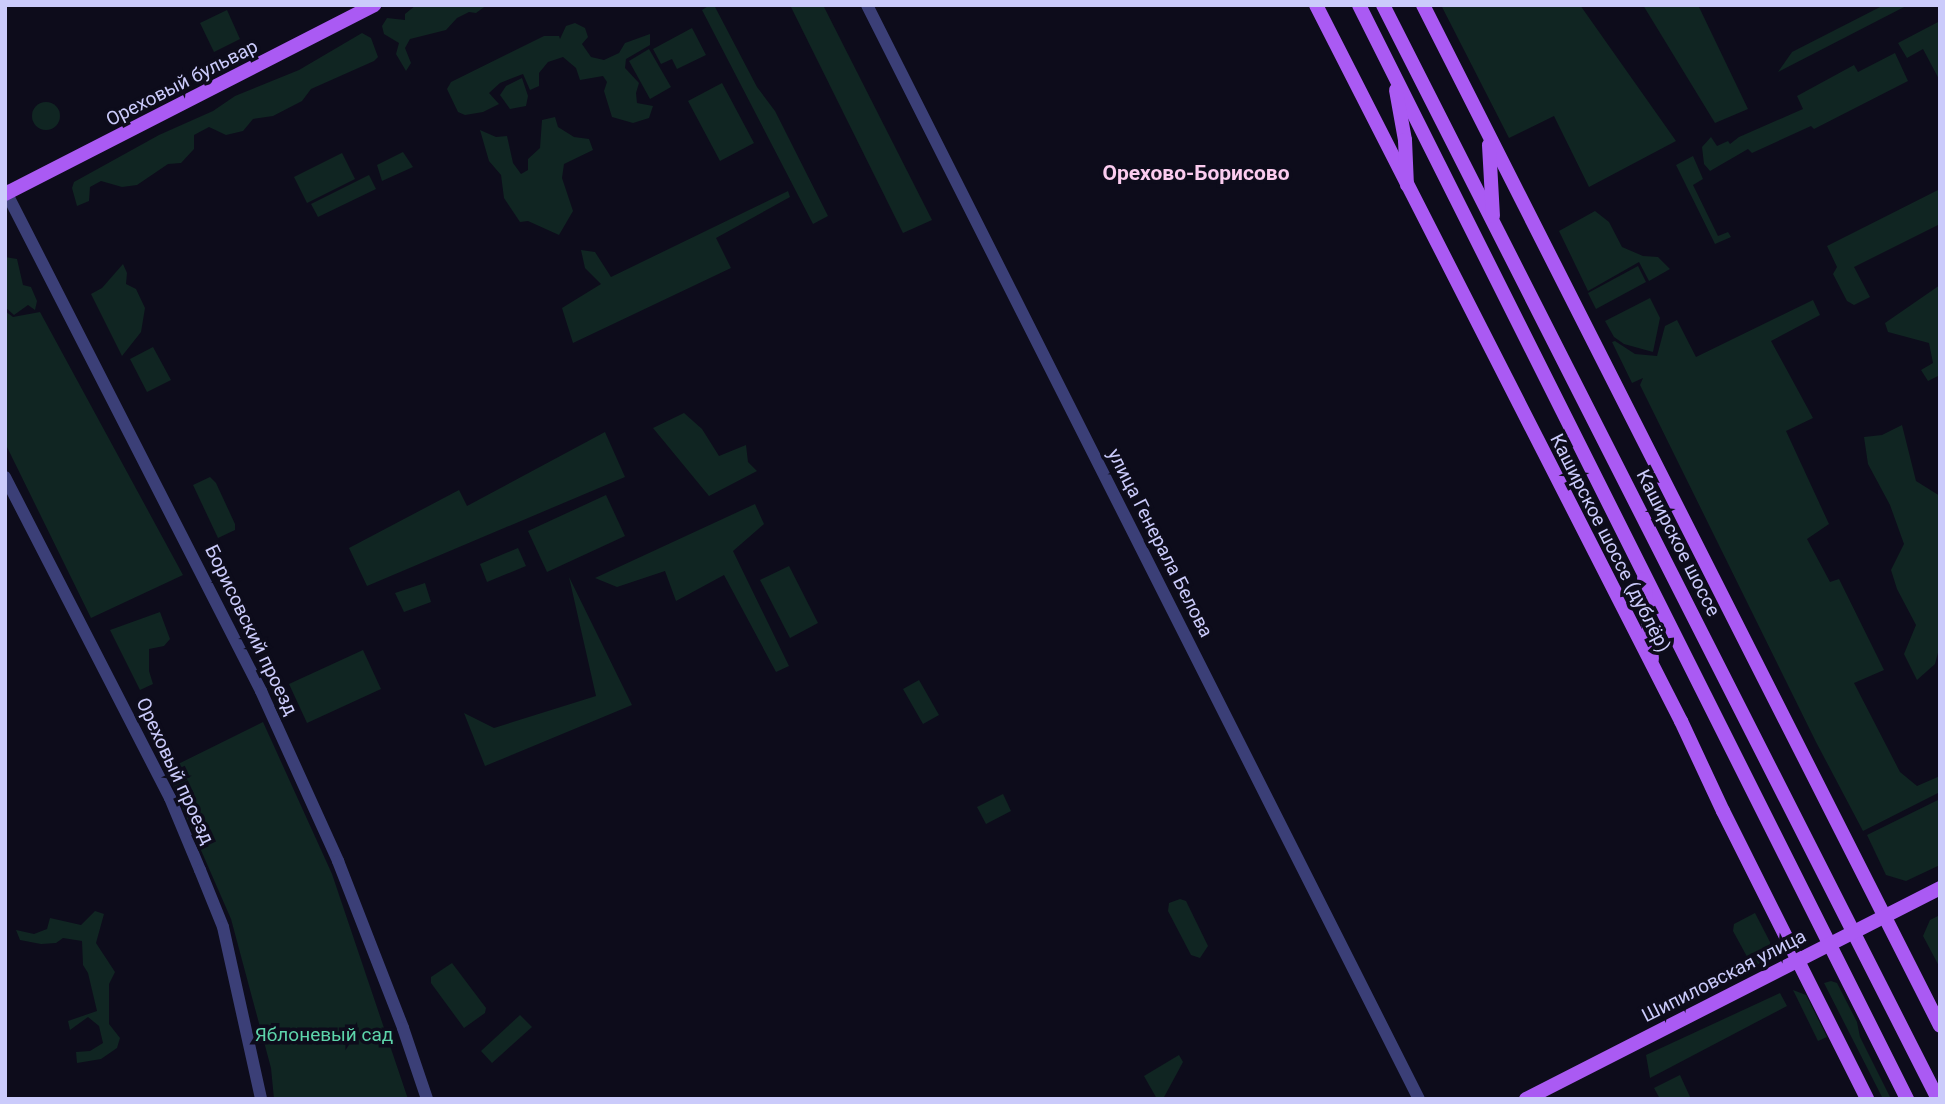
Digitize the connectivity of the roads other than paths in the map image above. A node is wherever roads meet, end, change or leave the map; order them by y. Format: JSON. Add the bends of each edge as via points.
{"nodes":[{"id":1,"x":375,"y":5,"type":"edge"},
{"id":2,"x":867,"y":5,"type":"edge"},
{"id":3,"x":1316,"y":5,"type":"edge"},
{"id":4,"x":1359,"y":5,"type":"edge"},
{"id":5,"x":1383,"y":5,"type":"edge"},
{"id":6,"x":1423,"y":5,"type":"edge"},
{"id":7,"x":1393,"y":73,"type":"junction"},
{"id":8,"x":1488,"y":134,"type":"junction"},
{"id":9,"x":1408,"y":190,"type":"junction"},
{"id":10,"x":6,"y":193,"type":"edge"},
{"id":11,"x":1493,"y":224,"type":"junction"},
{"id":12,"x":5,"y":477,"type":"edge"},
{"id":13,"x":1642,"y":567,"type":"junction"},
{"id":14,"x":1653,"y":670,"type":"junction"},
{"id":15,"x":1940,"y":888,"type":"edge"},
{"id":16,"x":1883,"y":915,"type":"junction"},
{"id":17,"x":1854,"y":930,"type":"junction"},
{"id":18,"x":1829,"y":943,"type":"junction"},
{"id":19,"x":1797,"y":960,"type":"junction"},
{"id":20,"x":1940,"y":1026,"type":"edge"},
{"id":21,"x":261,"y":1099,"type":"edge"},
{"id":22,"x":427,"y":1099,"type":"edge"},
{"id":23,"x":1419,"y":1099,"type":"edge"},
{"id":24,"x":1526,"y":1099,"type":"edge"},
{"id":25,"x":1867,"y":1099,"type":"edge"},
{"id":26,"x":1907,"y":1099,"type":"edge"},
{"id":27,"x":1938,"y":1099,"type":"edge"}],
"edges":[{"from":1,"to":10,"type":"main road","name":"Ореховый бульвар"},
{"from":2,"to":23,"type":"street","name":"улица Генерала Белова"},
{"from":3,"to":9,"type":"main road","name":"Каширское шоссе (дублёр)"},
{"from":4,"to":7,"type":"main road"},
{"from":5,"to":11,"type":"main road","name":"Каширское шоссе"},
{"from":6,"to":8,"type":"main road"},
{"from":7,"to":9,"type":"main road"},
{"from":7,"to":13,"type":"main road"},
{"from":8,"to":11,"type":"main road"},
{"from":8,"to":16,"type":"main road"},
{"from":9,"to":14,"type":"main road","name":"Каширское шоссе (дублёр)"},
{"from":10,"to":22,"type":"street","name":"Борисовский проезд","via":[[257,682],[338,861]]},
{"from":11,"to":17,"type":"main road","name":"Каширское шоссе"},
{"from":12,"to":21,"type":"street","name":"Ореховый проезд","via":[[170,798],[200,870],[223,927]]},
{"from":13,"to":14,"type":"main road"},
{"from":13,"to":18,"type":"main road"},
{"from":14,"to":19,"type":"main road","name":"Каширское шоссе (дублёр)"},
{"from":15,"to":16,"type":"main road","name":"Шипиловская улица"},
{"from":16,"to":17,"type":"main road","name":"Шипиловская улица"},
{"from":16,"to":20,"type":"main road"},
{"from":17,"to":18,"type":"main road","name":"Шипиловская улица"},
{"from":17,"to":27,"type":"main road","name":"Каширское шоссе"},
{"from":18,"to":19,"type":"main road","name":"Шипиловская улица"},
{"from":18,"to":26,"type":"main road"},
{"from":19,"to":24,"type":"main road","name":"Шипиловская улица"},
{"from":19,"to":25,"type":"main road","name":"Каширское шоссе (дублёр)"}]}
